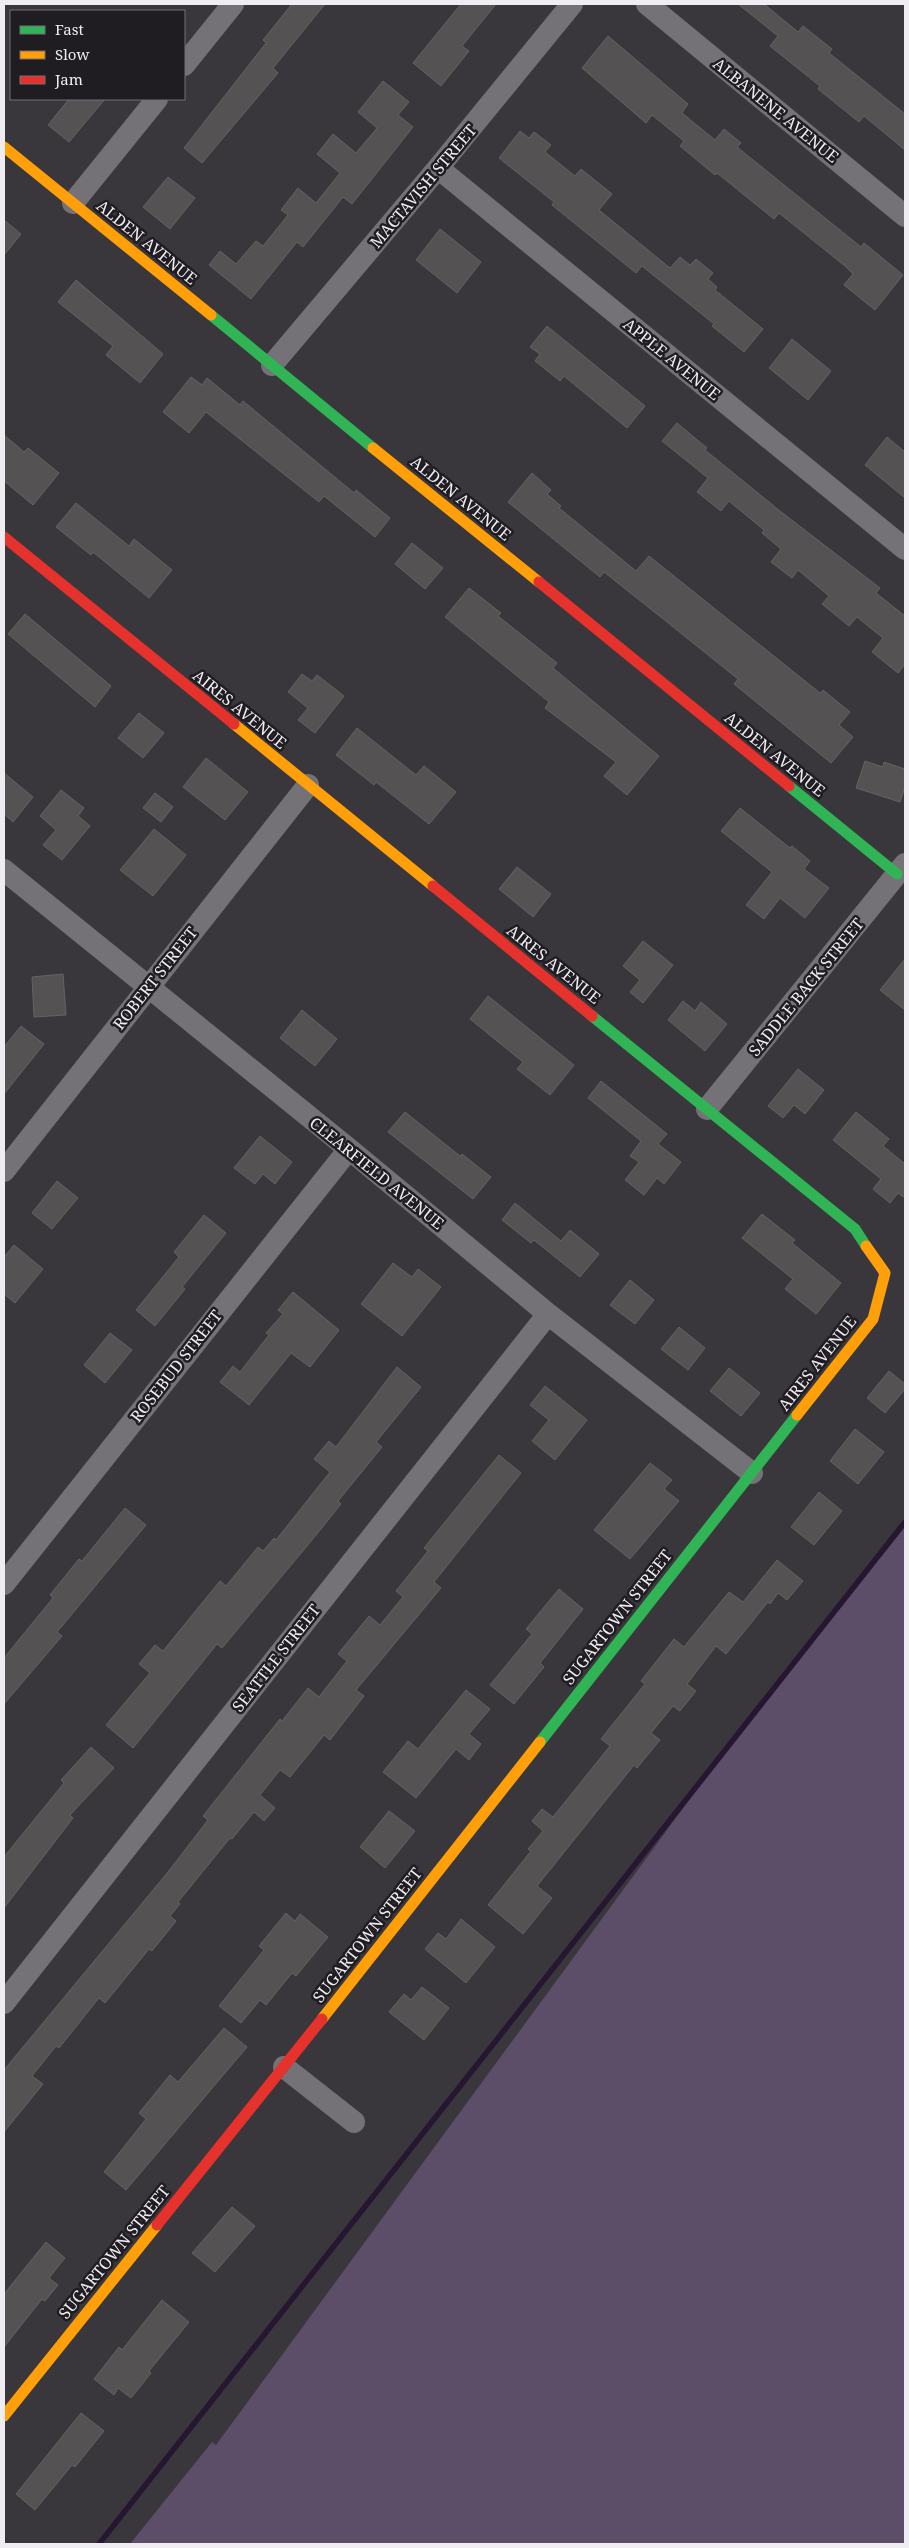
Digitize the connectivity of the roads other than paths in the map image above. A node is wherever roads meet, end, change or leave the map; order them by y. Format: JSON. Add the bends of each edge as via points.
{"nodes":[{"id":1,"x":233,"y":4,"type":"edge"},
{"id":2,"x":572,"y":4,"type":"edge"},
{"id":3,"x":647,"y":4,"type":"edge"},
{"id":4,"x":185,"y":64,"type":"edge"},
{"id":5,"x":156,"y":100,"type":"edge"},
{"id":6,"x":4,"y":147,"type":"edge"},
{"id":7,"x":438,"y":168,"type":"junction"},
{"id":8,"x":73,"y":203,"type":"junction"},
{"id":9,"x":905,"y":216,"type":"edge"},
{"id":10,"x":272,"y":365,"type":"junction"},
{"id":11,"x":4,"y":537,"type":"edge"},
{"id":12,"x":905,"y":549,"type":"edge"},
{"id":13,"x":308,"y":786,"type":"junction"},
{"id":14,"x":901,"y":869,"type":"edge"},
{"id":15,"x":4,"y":870,"type":"edge"},
{"id":16,"x":147,"y":987,"type":"junction"},
{"id":17,"x":707,"y":1109,"type":"junction"},
{"id":18,"x":349,"y":1148,"type":"junction"},
{"id":19,"x":4,"y":1171,"type":"edge"},
{"id":20,"x":548,"y":1314,"type":"junction"},
{"id":21,"x":752,"y":1473,"type":"junction"},
{"id":22,"x":4,"y":1584,"type":"edge"},
{"id":23,"x":4,"y":2003,"type":"edge"},
{"id":24,"x":284,"y":2066,"type":"junction"},
{"id":25,"x":354,"y":2122,"type":"dead end"},
{"id":26,"x":4,"y":2416,"type":"edge"}],
"edges":[{"from":1,"to":4,"type":"street"},
{"from":2,"to":7,"type":"street","name":"MACTAVISH STREET"},
{"from":3,"to":9,"type":"street","name":"ALBANENE AVENUE"},
{"from":5,"to":8,"type":"street"},
{"from":6,"to":8,"type":"street","name":"ALDEN AVENUE"},
{"from":7,"to":10,"type":"street","name":"MACTAVISH STREET"},
{"from":7,"to":12,"type":"street","name":"APPLE AVENUE"},
{"from":8,"to":10,"type":"street","name":"ALDEN AVENUE"},
{"from":10,"to":14,"type":"street","name":"ALDEN AVENUE"},
{"from":11,"to":13,"type":"street","name":"AIRES AVENUE"},
{"from":13,"to":16,"type":"street","name":"ROBERT STREET"},
{"from":13,"to":17,"type":"street","name":"AIRES AVENUE"},
{"from":14,"to":17,"type":"street","name":"SADDLE BACK STREET"},
{"from":15,"to":16,"type":"street","name":"CLEARFIELD AVENUE"},
{"from":16,"to":18,"type":"street","name":"CLEARFIELD AVENUE"},
{"from":16,"to":19,"type":"street","name":"ROBERT STREET"},
{"from":17,"to":21,"type":"street","name":"AIRES AVENUE","via":[[855,1230],[885,1273],[873,1319]]},
{"from":18,"to":20,"type":"street","name":"CLEARFIELD AVENUE"},
{"from":18,"to":22,"type":"street","name":"ROSEBUD STREET"},
{"from":20,"to":21,"type":"street","name":"CLEARFIELD AVENUE"},
{"from":20,"to":23,"type":"street","name":"SEATTLE STREET"},
{"from":21,"to":24,"type":"street","name":"SUGARTOWN STREET"},
{"from":24,"to":25,"type":"street"},
{"from":24,"to":26,"type":"street","name":"SUGARTOWN STREET"}]}
